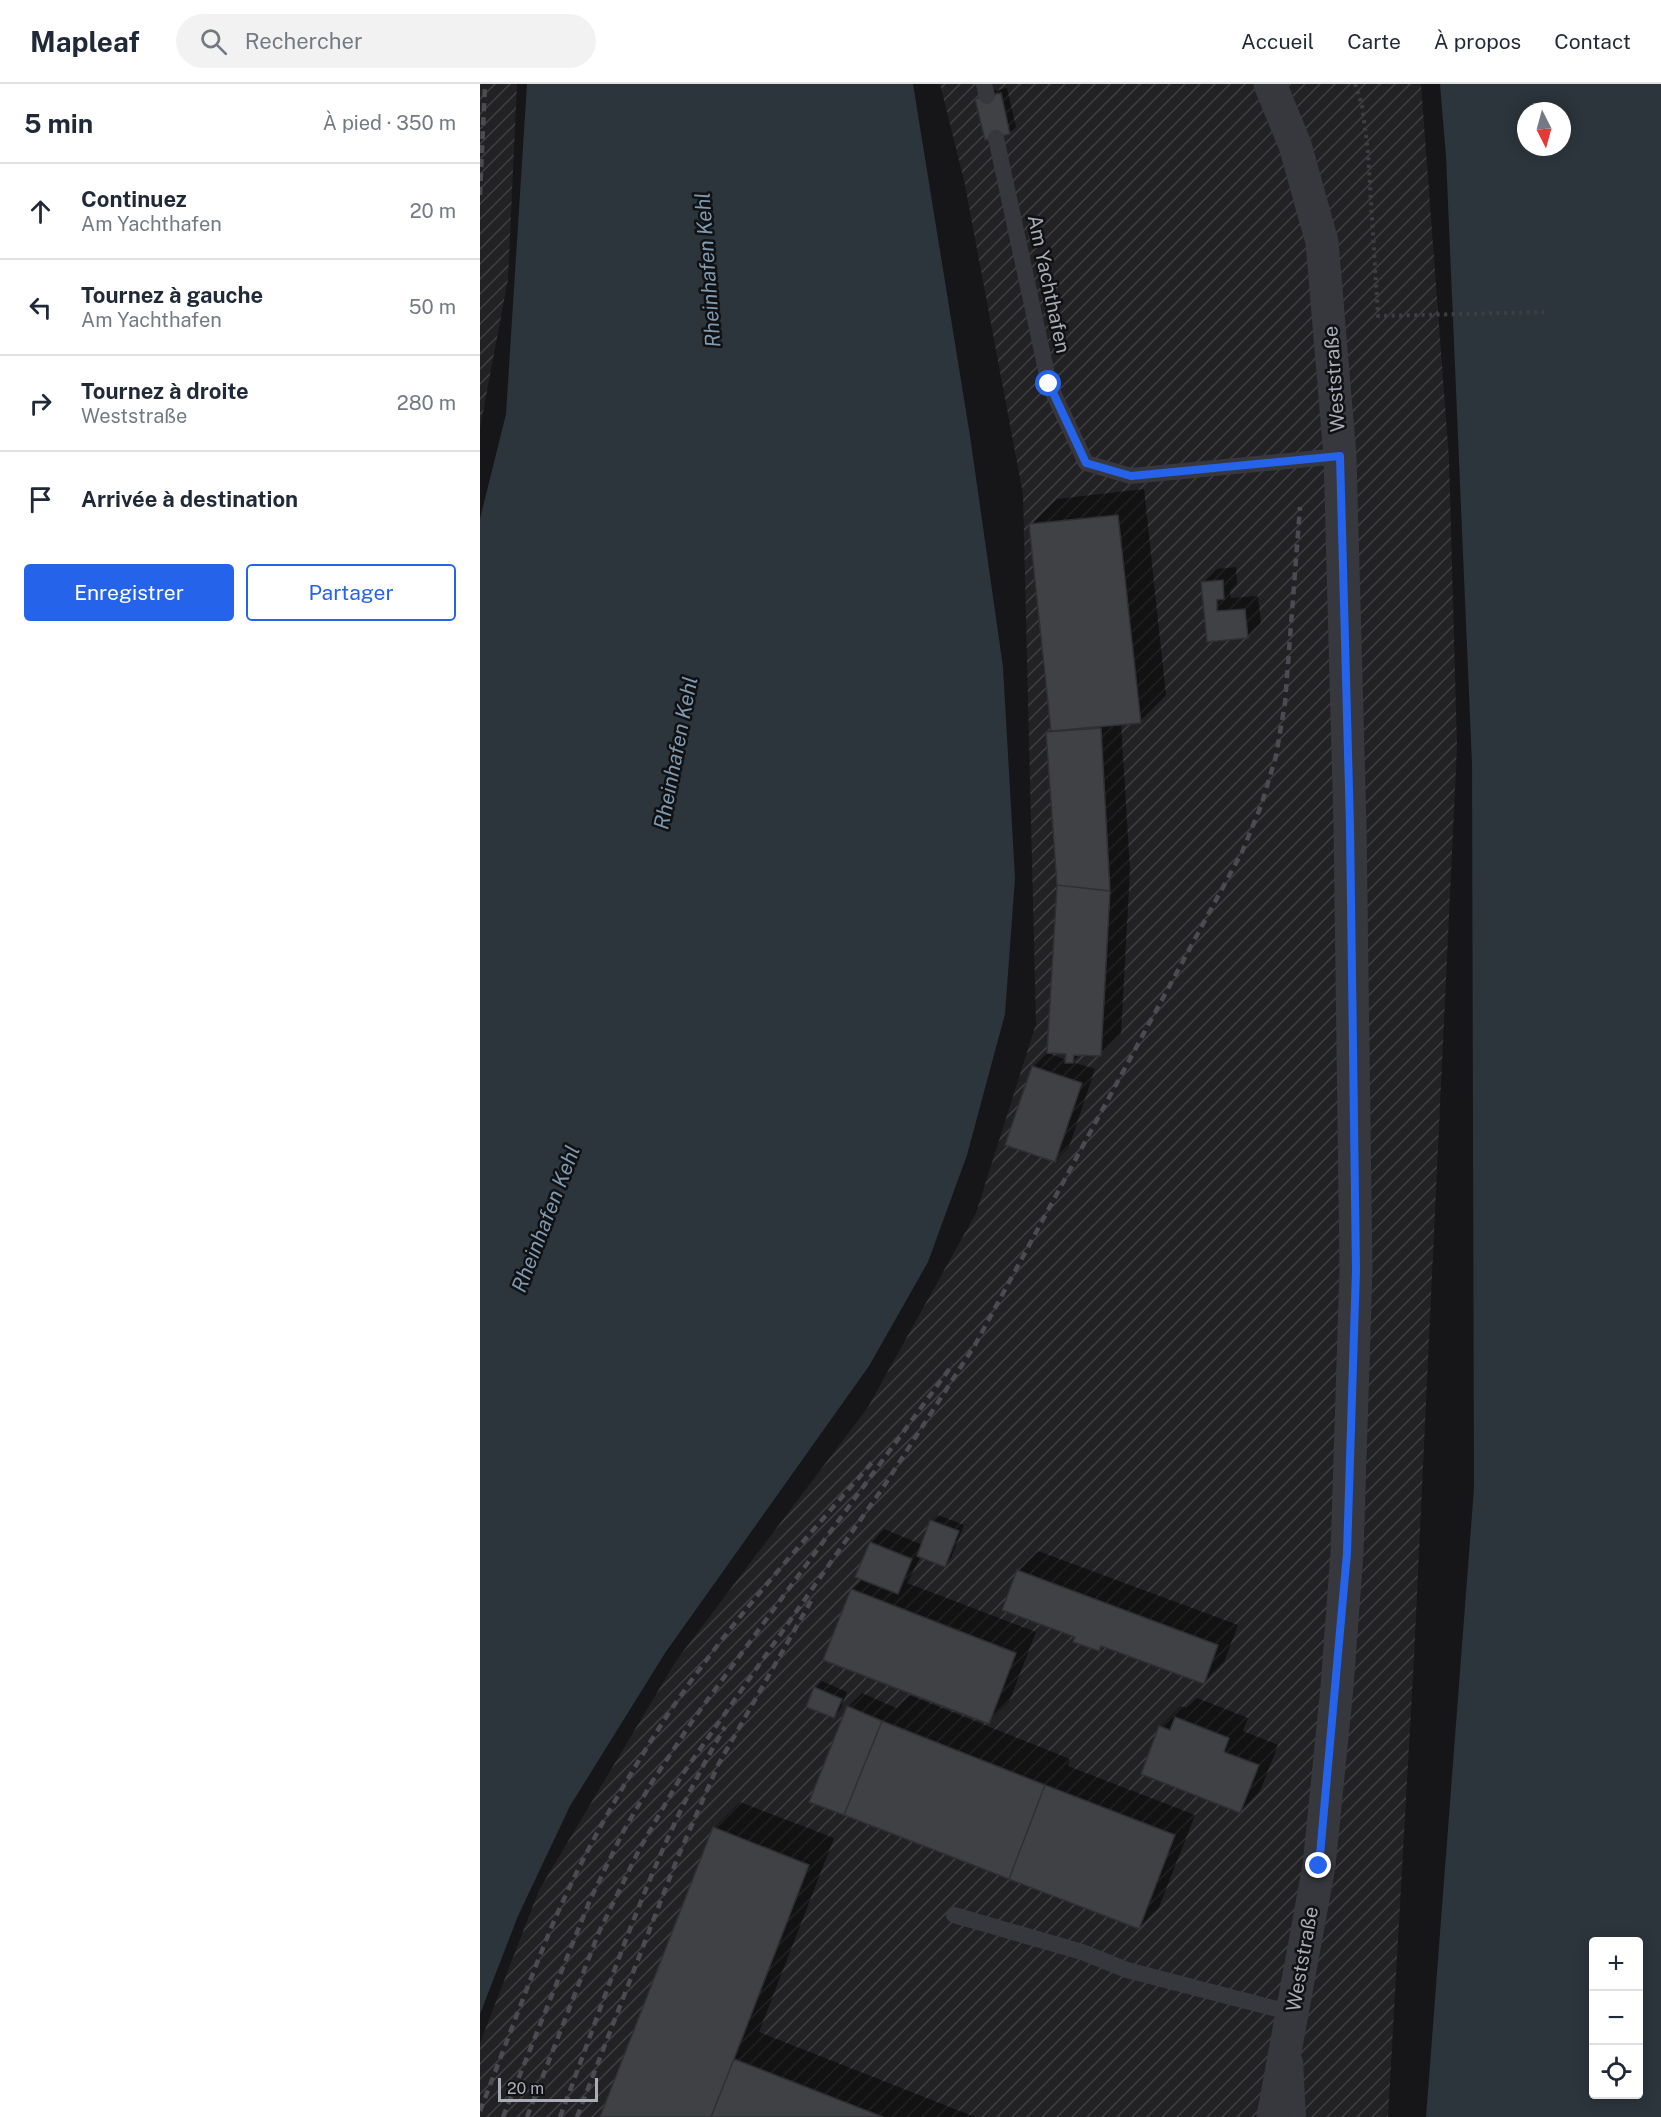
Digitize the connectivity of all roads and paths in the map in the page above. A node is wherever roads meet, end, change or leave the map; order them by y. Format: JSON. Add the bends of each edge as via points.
{"nodes":[{"id":1,"x":1270,"y":84,"type":"edge"},
{"id":2,"x":1355,"y":84,"type":"edge"},
{"id":3,"x":996,"y":138,"type":"dead end"},
{"id":4,"x":1544,"y":312,"type":"dead end"},
{"id":5,"x":1340,"y":456,"type":"junction"},
{"id":6,"x":954,"y":1915,"type":"dead end"},
{"id":7,"x":1292,"y":2013,"type":"junction"},
{"id":8,"x":1273,"y":2117,"type":"edge"},
{"id":9,"x":1298,"y":2117,"type":"edge"}],
"edges":[{"from":1,"to":5,"type":"street","name":"Weststraße","via":[[1295,145],[1322,242]]},
{"from":2,"to":4,"type":"path","via":[[1368,152],[1378,316]]},
{"from":3,"to":5,"type":"lane","name":"Am Yachthafen","via":[[1049,384],[1086,463],[1131,476]]},
{"from":5,"to":7,"type":"street","name":"Weststraße","via":[[1356,1270],[1347,1553],[1336,1687],[1319,1866]]},
{"from":6,"to":7,"type":"lane","via":[[1082,1952],[1127,1970]]},
{"from":7,"to":8,"type":"street","name":"Weststraße"},
{"from":7,"to":9,"type":"lane"}]}
